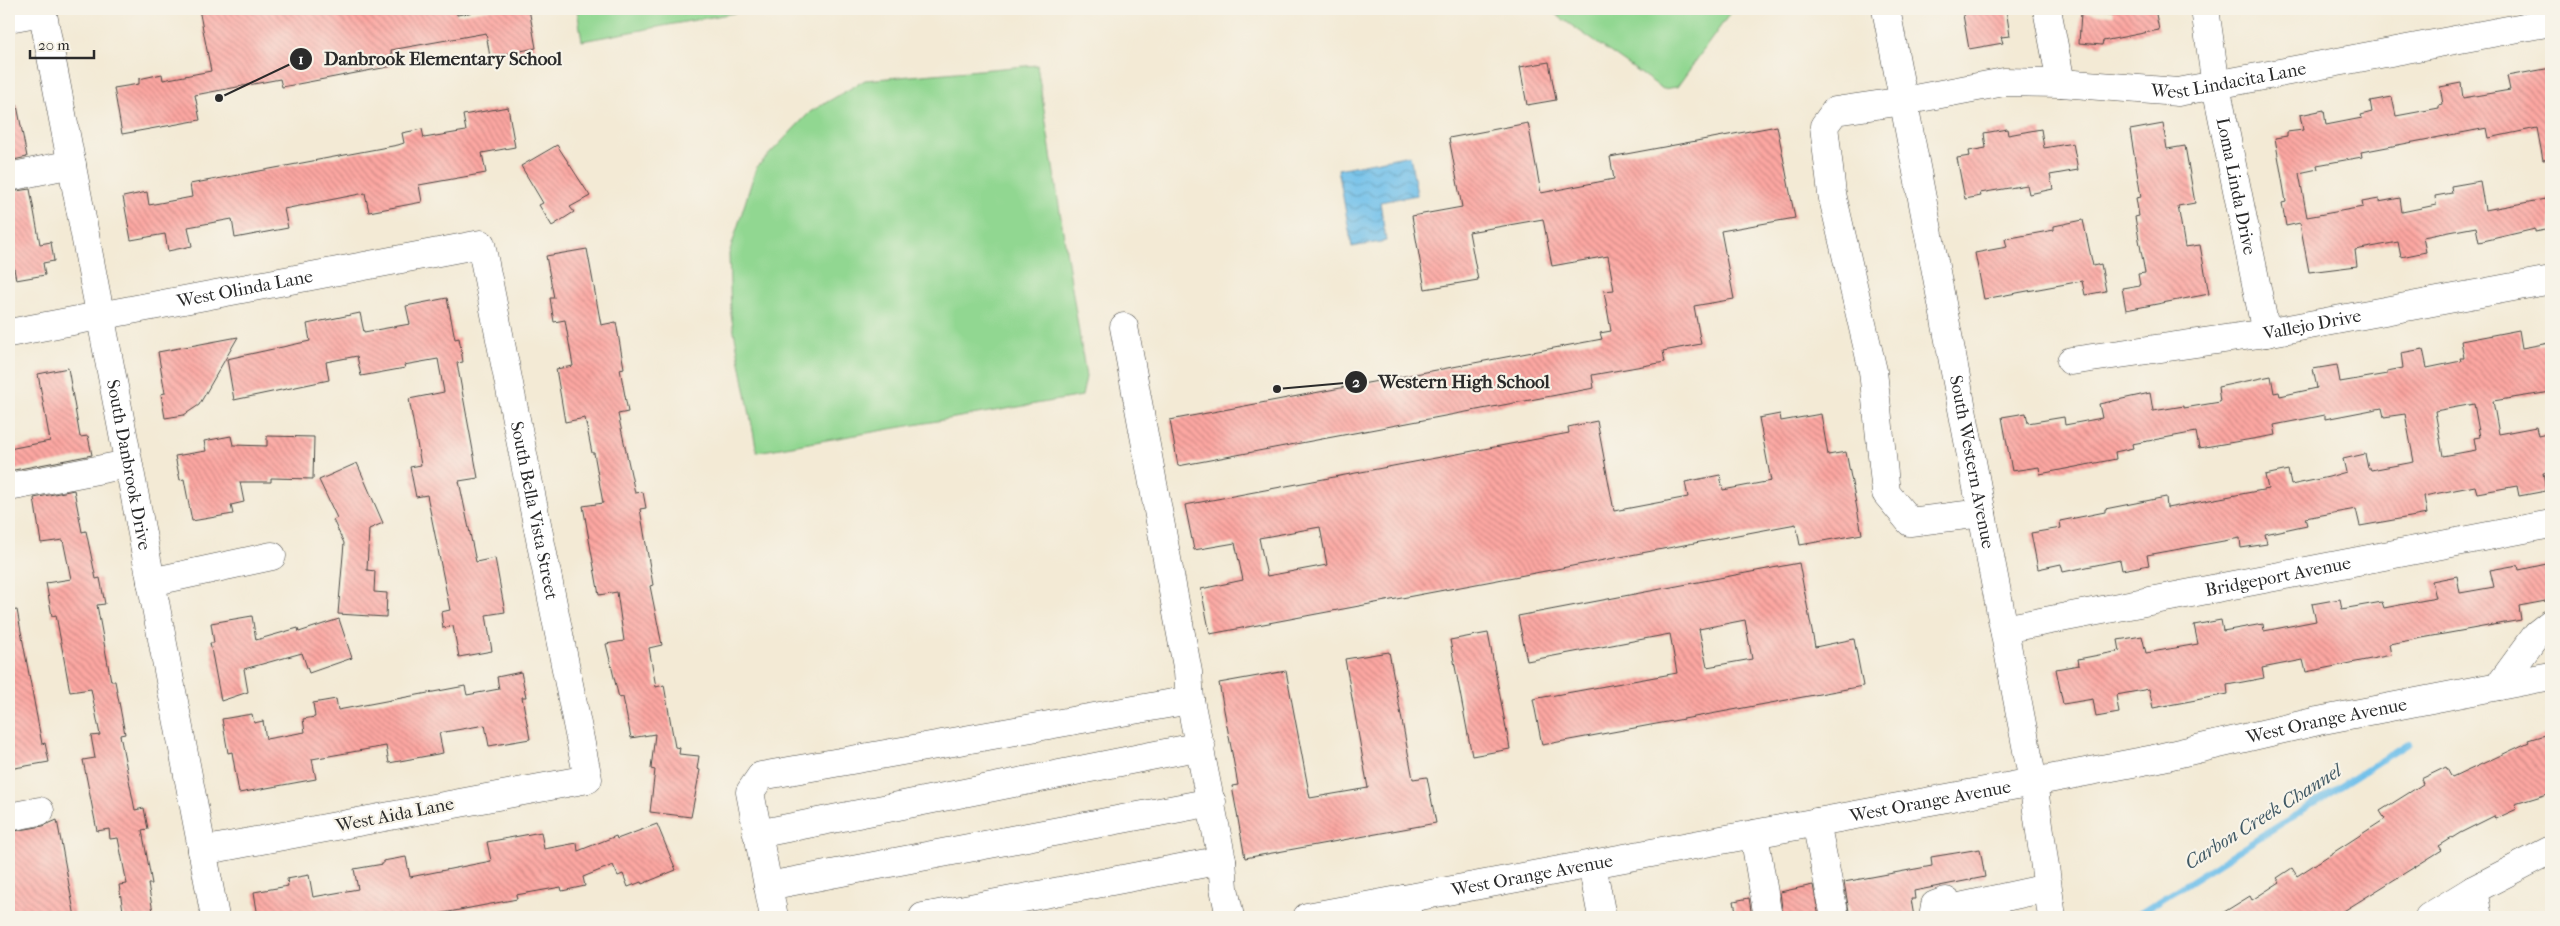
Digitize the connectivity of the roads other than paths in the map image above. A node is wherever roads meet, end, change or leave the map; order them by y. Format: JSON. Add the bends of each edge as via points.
{"nodes":[{"id":1,"x":1886,"y":9,"type":"edge"},
{"id":2,"x":2047,"y":9,"type":"edge"},
{"id":3,"x":2205,"y":9,"type":"edge"},
{"id":4,"x":42,"y":10,"type":"edge"},
{"id":5,"x":9,"y":18,"type":"edge"},
{"id":6,"x":2551,"y":22,"type":"edge"},
{"id":7,"x":2060,"y":83,"type":"junction"},
{"id":8,"x":2216,"y":86,"type":"junction"},
{"id":9,"x":1904,"y":102,"type":"junction"},
{"id":10,"x":72,"y":164,"type":"junction"},
{"id":11,"x":9,"y":177,"type":"edge"},
{"id":12,"x":480,"y":244,"type":"joint"},
{"id":13,"x":2551,"y":280,"type":"edge"},
{"id":14,"x":100,"y":315,"type":"junction"},
{"id":15,"x":1124,"y":327,"type":"dead end"},
{"id":16,"x":9,"y":333,"type":"edge"},
{"id":17,"x":2266,"y":333,"type":"junction"},
{"id":18,"x":2071,"y":361,"type":"dead end"},
{"id":19,"x":128,"y":464,"type":"junction"},
{"id":20,"x":9,"y":486,"type":"edge"},
{"id":21,"x":1982,"y":513,"type":"junction"},
{"id":22,"x":2551,"y":524,"type":"edge"},
{"id":23,"x":272,"y":556,"type":"dead end"},
{"id":24,"x":151,"y":582,"type":"junction"},
{"id":25,"x":2551,"y":623,"type":"edge"},
{"id":26,"x":2004,"y":629,"type":"junction"},
{"id":27,"x":2551,"y":676,"type":"edge"},
{"id":28,"x":2499,"y":686,"type":"junction"},
{"id":29,"x":1190,"y":700,"type":"junction"},
{"id":30,"x":1201,"y":746,"type":"junction"},
{"id":31,"x":588,"y":779,"type":"joint"},
{"id":32,"x":2033,"y":782,"type":"junction"},
{"id":33,"x":1212,"y":802,"type":"junction"},
{"id":34,"x":40,"y":811,"type":"dead end"},
{"id":35,"x":9,"y":817,"type":"edge"},
{"id":36,"x":1816,"y":822,"type":"junction"},
{"id":37,"x":757,"y":834,"type":"junction"},
{"id":38,"x":1754,"y":834,"type":"junction"},
{"id":39,"x":2551,"y":850,"type":"edge"},
{"id":40,"x":202,"y":851,"type":"junction"},
{"id":41,"x":1222,"y":860,"type":"junction"},
{"id":42,"x":1592,"y":864,"type":"junction"},
{"id":43,"x":768,"y":886,"type":"junction"},
{"id":44,"x":2047,"y":888,"type":"junction"},
{"id":45,"x":2473,"y":890,"type":"junction"},
{"id":46,"x":1406,"y":908,"type":"edge"},
{"id":47,"x":1345,"y":914,"type":"edge"},
{"id":48,"x":1948,"y":914,"type":"edge"},
{"id":49,"x":215,"y":917,"type":"edge"},
{"id":50,"x":774,"y":917,"type":"edge"},
{"id":51,"x":923,"y":917,"type":"edge"},
{"id":52,"x":1230,"y":917,"type":"edge"},
{"id":53,"x":1307,"y":917,"type":"edge"},
{"id":54,"x":1602,"y":917,"type":"edge"},
{"id":55,"x":1768,"y":917,"type":"edge"},
{"id":56,"x":1835,"y":917,"type":"edge"},
{"id":57,"x":2052,"y":917,"type":"edge"},
{"id":58,"x":2428,"y":917,"type":"edge"},
{"id":59,"x":2478,"y":917,"type":"edge"}],
"edges":[{"from":1,"to":9,"type":"street","name":"South Western Avenue"},
{"from":2,"to":7,"type":"street"},
{"from":3,"to":8,"type":"street","name":"Loma Linda Drive"},
{"from":4,"to":5,"type":"street"},
{"from":4,"to":10,"type":"street","name":"South Danbrook Drive"},
{"from":6,"to":8,"type":"street","name":"West Lindacita Lane"},
{"from":7,"to":8,"type":"street","name":"West Lindacita Lane","via":[[2178,92]]},
{"from":7,"to":9,"type":"street","name":"West Lindacita Lane","via":[[2004,82]]},
{"from":8,"to":17,"type":"street","name":"Loma Linda Drive"},
{"from":9,"to":21,"type":"street","name":"South Western Avenue"},
{"from":9,"to":21,"type":"street","name":"West Lindacita Lane","via":[[1835,111],[1824,126],[1832,194],[1873,371],[1886,493],[1910,522]]},
{"from":10,"to":11,"type":"street"},
{"from":10,"to":14,"type":"street","name":"South Danbrook Drive"},
{"from":12,"to":14,"type":"street","name":"West Olinda Lane"},
{"from":12,"to":31,"type":"street","name":"South Bella Vista Street"},
{"from":13,"to":17,"type":"street","name":"Vallejo Drive"},
{"from":14,"to":16,"type":"street","name":"West Olinda Lane"},
{"from":14,"to":19,"type":"street","name":"South Danbrook Drive"},
{"from":15,"to":29,"type":"street","via":[[1188,672]]},
{"from":17,"to":18,"type":"street","name":"Vallejo Drive"},
{"from":19,"to":20,"type":"street"},
{"from":19,"to":24,"type":"street","name":"South Danbrook Drive"},
{"from":21,"to":26,"type":"street","name":"South Western Avenue"},
{"from":22,"to":26,"type":"street","name":"Bridgeport Avenue"},
{"from":23,"to":24,"type":"street"},
{"from":24,"to":40,"type":"street","name":"South Danbrook Drive"},
{"from":25,"to":28,"type":"street","via":[[2538,634]]},
{"from":26,"to":32,"type":"street","name":"South Western Avenue"},
{"from":27,"to":28,"type":"street","name":"West Orange Avenue"},
{"from":28,"to":32,"type":"street","name":"West Orange Avenue"},
{"from":29,"to":30,"type":"street"},
{"from":29,"to":37,"type":"street","via":[[761,776],[750,792]]},
{"from":30,"to":33,"type":"street"},
{"from":30,"to":37,"type":"street"},
{"from":31,"to":40,"type":"street","name":"West Aida Lane"},
{"from":32,"to":36,"type":"street","name":"West Orange Avenue"},
{"from":32,"to":44,"type":"street","name":"South Western Avenue"},
{"from":33,"to":41,"type":"street"},
{"from":33,"to":43,"type":"street"},
{"from":34,"to":35,"type":"street"},
{"from":36,"to":38,"type":"street","name":"West Orange Avenue"},
{"from":36,"to":56,"type":"street"},
{"from":37,"to":43,"type":"street"},
{"from":38,"to":42,"type":"street","name":"West Orange Avenue"},
{"from":38,"to":55,"type":"street"},
{"from":39,"to":45,"type":"street"},
{"from":40,"to":49,"type":"street","name":"South Danbrook Drive"},
{"from":41,"to":51,"type":"street"},
{"from":41,"to":52,"type":"street"},
{"from":42,"to":46,"type":"street","name":"West Orange Avenue"},
{"from":42,"to":54,"type":"street"},
{"from":43,"to":50,"type":"street"},
{"from":44,"to":48,"type":"street"},
{"from":44,"to":57,"type":"street","name":"South Western Avenue"},
{"from":45,"to":58,"type":"street"},
{"from":45,"to":59,"type":"street"},
{"from":46,"to":47,"type":"street","name":"West Orange Avenue"},
{"from":47,"to":53,"type":"street","name":"West Orange Avenue"}]}
